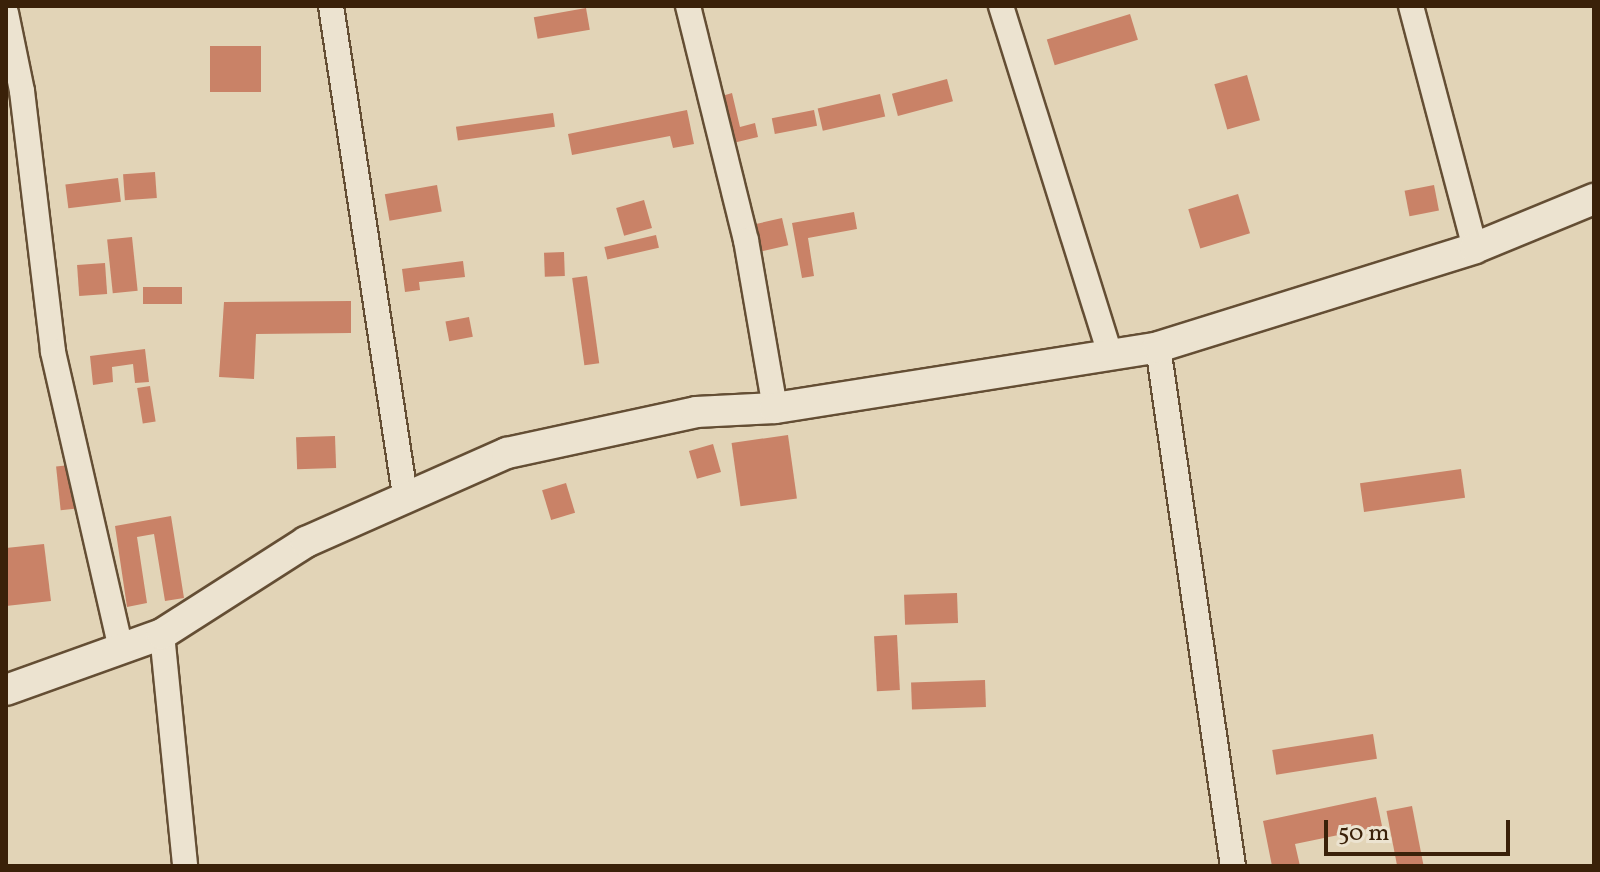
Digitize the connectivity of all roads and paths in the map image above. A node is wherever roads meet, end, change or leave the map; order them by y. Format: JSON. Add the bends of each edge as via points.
{"nodes":[{"id":1,"x":331,"y":6,"type":"edge"},
{"id":2,"x":688,"y":6,"type":"edge"},
{"id":3,"x":1001,"y":6,"type":"edge"},
{"id":4,"x":1411,"y":6,"type":"edge"},
{"id":5,"x":6,"y":13,"type":"edge"},
{"id":6,"x":1594,"y":199,"type":"edge"},
{"id":7,"x":1475,"y":248,"type":"junction"},
{"id":8,"x":1158,"y":347,"type":"junction"},
{"id":9,"x":1110,"y":353,"type":"junction"},
{"id":10,"x":775,"y":408,"type":"junction"},
{"id":11,"x":405,"y":498,"type":"junction"},
{"id":12,"x":162,"y":634,"type":"junction"},
{"id":13,"x":121,"y":650,"type":"junction"},
{"id":14,"x":6,"y":690,"type":"edge"},
{"id":15,"x":185,"y":866,"type":"edge"},
{"id":16,"x":1233,"y":866,"type":"edge"}],
"edges":[{"from":1,"to":11,"type":"street"},
{"from":2,"to":10,"type":"street","via":[[746,240]]},
{"from":3,"to":9,"type":"street"},
{"from":4,"to":7,"type":"street"},
{"from":5,"to":13,"type":"street","via":[[22,91],[53,352]]},
{"from":6,"to":7,"type":"street"},
{"from":7,"to":8,"type":"street"},
{"from":8,"to":9,"type":"street"},
{"from":8,"to":16,"type":"street"},
{"from":9,"to":10,"type":"street"},
{"from":10,"to":11,"type":"street","via":[[696,412],[507,453]]},
{"from":11,"to":12,"type":"street","via":[[306,542]]},
{"from":12,"to":13,"type":"street"},
{"from":12,"to":15,"type":"street"},
{"from":13,"to":14,"type":"street"}]}
